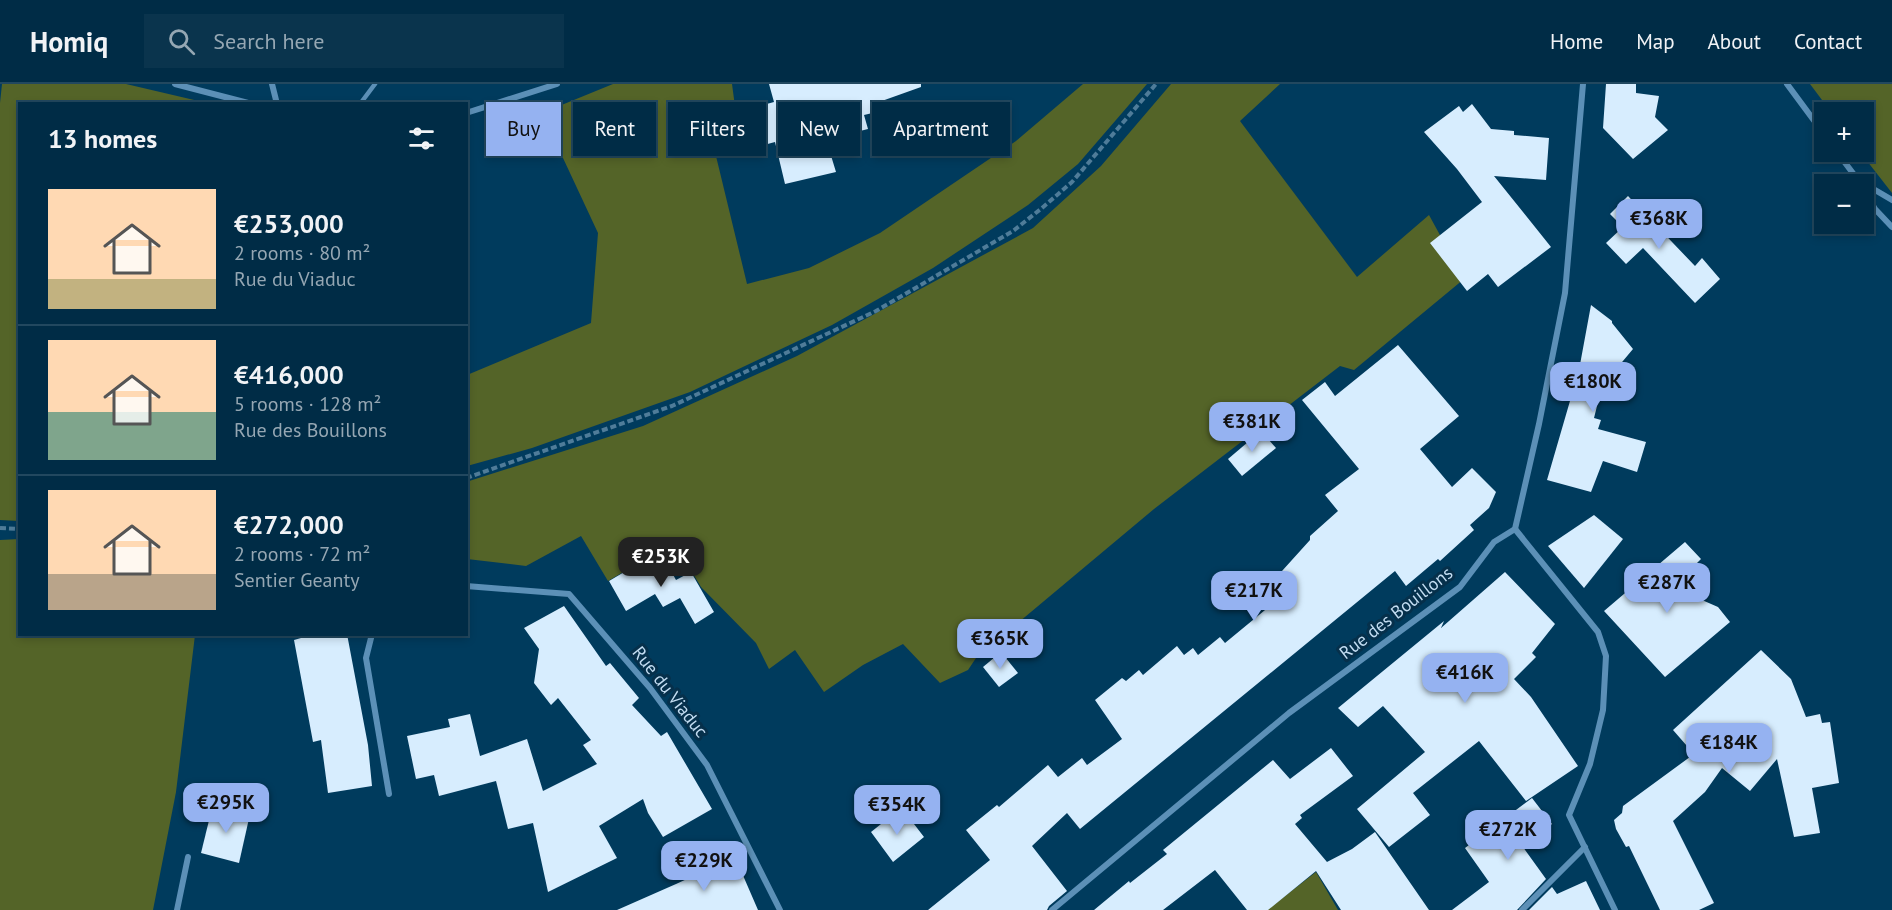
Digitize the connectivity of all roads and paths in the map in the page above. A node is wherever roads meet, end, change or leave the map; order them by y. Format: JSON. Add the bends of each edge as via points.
{"nodes":[{"id":1,"x":175,"y":84,"type":"edge"},
{"id":2,"x":272,"y":84,"type":"edge"},
{"id":3,"x":375,"y":84,"type":"edge"},
{"id":4,"x":557,"y":84,"type":"edge"},
{"id":5,"x":1156,"y":84,"type":"edge"},
{"id":6,"x":1583,"y":84,"type":"edge"},
{"id":7,"x":1787,"y":84,"type":"edge"},
{"id":8,"x":244,"y":102,"type":"edge"},
{"id":9,"x":277,"y":102,"type":"edge"},
{"id":10,"x":362,"y":102,"type":"edge"},
{"id":11,"x":468,"y":112,"type":"edge"},
{"id":12,"x":1814,"y":120,"type":"edge"},
{"id":13,"x":1874,"y":190,"type":"edge"},
{"id":14,"x":1892,"y":200,"type":"edge"},
{"id":15,"x":1874,"y":207,"type":"edge"},
{"id":16,"x":1892,"y":227,"type":"edge"},
{"id":17,"x":468,"y":477,"type":"edge"},
{"id":18,"x":0,"y":528,"type":"edge"},
{"id":19,"x":18,"y":529,"type":"edge"},
{"id":20,"x":1515,"y":529,"type":"junction"},
{"id":21,"x":468,"y":585,"type":"edge"},
{"id":22,"x":372,"y":636,"type":"edge"},
{"id":23,"x":389,"y":794,"type":"dead end"},
{"id":24,"x":1585,"y":847,"type":"junction"},
{"id":25,"x":188,"y":857,"type":"dead end"},
{"id":26,"x":177,"y":910,"type":"edge"},
{"id":27,"x":780,"y":910,"type":"edge"},
{"id":28,"x":1052,"y":910,"type":"edge"},
{"id":29,"x":1522,"y":910,"type":"edge"},
{"id":30,"x":1615,"y":910,"type":"edge"}],
"edges":[{"from":1,"to":8,"type":"street"},
{"from":2,"to":9,"type":"street"},
{"from":3,"to":10,"type":"lane"},
{"from":4,"to":11,"type":"street"},
{"from":5,"to":17,"type":"path","via":[[1072,182],[1042,208],[1013,231],[886,305],[672,406]]},
{"from":6,"to":20,"type":"street","via":[[1565,293]]},
{"from":7,"to":12,"type":"street"},
{"from":13,"to":14,"type":"street"},
{"from":15,"to":16,"type":"street"},
{"from":18,"to":19,"type":"path"},
{"from":20,"to":24,"type":"street","via":[[1598,632],[1606,656],[1603,710],[1590,764],[1569,815]]},
{"from":20,"to":28,"type":"street","name":"Rue des Bouillons","via":[[1494,542],[1460,587],[1289,713]]},
{"from":21,"to":27,"type":"street","name":"Rue du Viaduc","via":[[569,594],[650,688],[707,765]]},
{"from":22,"to":23,"type":"street","via":[[366,658]]},
{"from":24,"to":29,"type":"street"},
{"from":24,"to":30,"type":"street"},
{"from":25,"to":26,"type":"street"}]}
